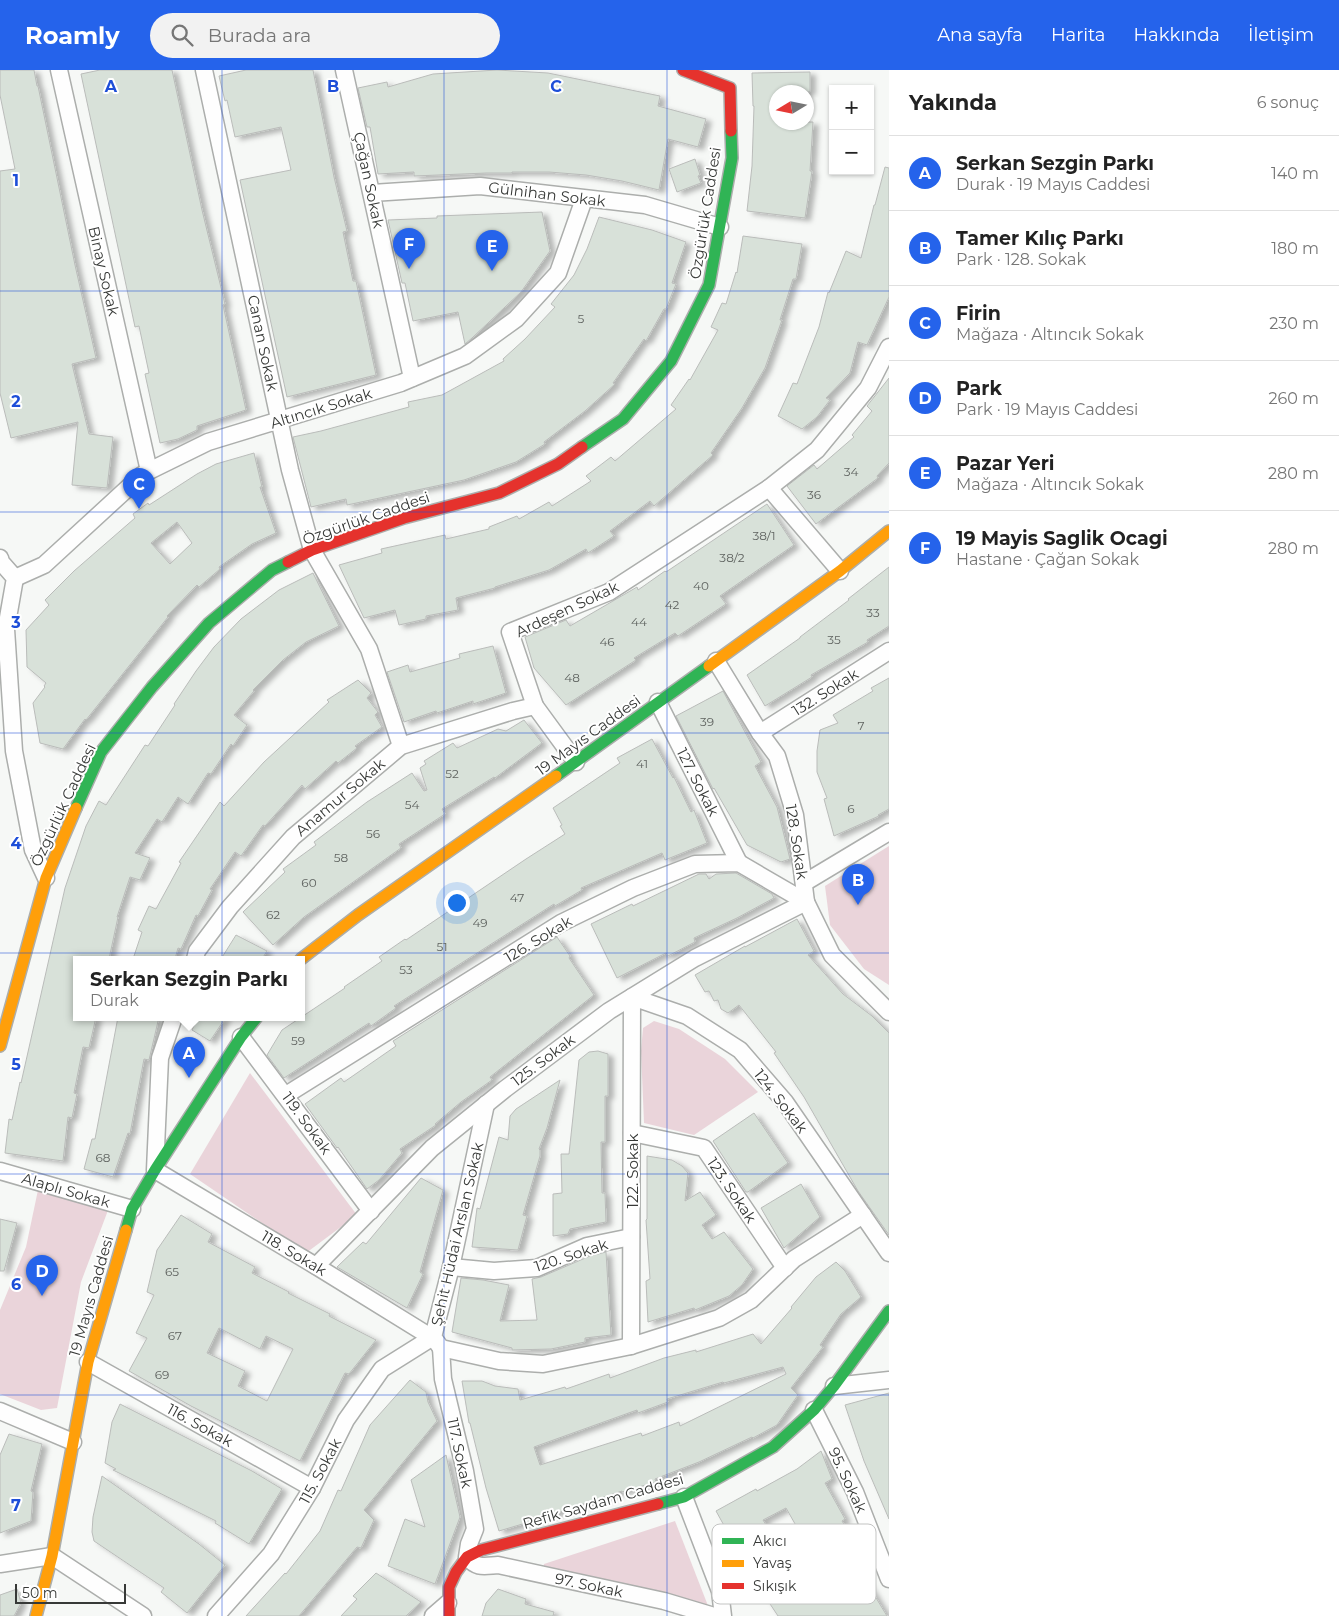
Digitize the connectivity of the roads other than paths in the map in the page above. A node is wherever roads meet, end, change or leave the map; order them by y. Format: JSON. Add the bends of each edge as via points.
{"nodes":[{"id":1,"x":59,"y":70,"type":"edge"},
{"id":2,"x":204,"y":70,"type":"edge"},
{"id":3,"x":344,"y":70,"type":"edge"},
{"id":4,"x":683,"y":70,"type":"edge"},
{"id":5,"x":372,"y":193,"type":"junction"},
{"id":6,"x":584,"y":199,"type":"junction"},
{"id":7,"x":720,"y":226,"type":"junction"},
{"id":8,"x":889,"y":347,"type":"edge"},
{"id":9,"x":412,"y":378,"type":"junction"},
{"id":10,"x":280,"y":421,"type":"junction"},
{"id":11,"x":149,"y":471,"type":"junction"},
{"id":12,"x":769,"y":488,"type":"junction"},
{"id":13,"x":889,"y":531,"type":"edge"},
{"id":14,"x":312,"y":550,"type":"junction"},
{"id":15,"x":0,"y":558,"type":"edge"},
{"id":16,"x":840,"y":571,"type":"junction"},
{"id":17,"x":15,"y":578,"type":"junction"},
{"id":18,"x":889,"y":651,"type":"edge"},
{"id":19,"x":716,"y":661,"type":"junction"},
{"id":20,"x":658,"y":702,"type":"junction"},
{"id":21,"x":535,"y":706,"type":"junction"},
{"id":22,"x":760,"y":732,"type":"junction"},
{"id":23,"x":401,"y":746,"type":"junction"},
{"id":24,"x":576,"y":762,"type":"junction"},
{"id":25,"x":889,"y":832,"type":"edge"},
{"id":26,"x":739,"y":863,"type":"junction"},
{"id":27,"x":46,"y":878,"type":"junction"},
{"id":28,"x":804,"y":883,"type":"junction"},
{"id":29,"x":806,"y":902,"type":"junction"},
{"id":30,"x":196,"y":956,"type":"edge"},
{"id":31,"x":305,"y":956,"type":"edge"},
{"id":32,"x":632,"y":997,"type":"junction"},
{"id":33,"x":889,"y":1012,"type":"edge"},
{"id":34,"x":173,"y":1021,"type":"edge"},
{"id":35,"x":254,"y":1021,"type":"edge"},
{"id":36,"x":241,"y":1037,"type":"junction"},
{"id":37,"x":0,"y":1046,"type":"edge"},
{"id":38,"x":286,"y":1095,"type":"junction"},
{"id":39,"x":486,"y":1104,"type":"junction"},
{"id":40,"x":632,"y":1133,"type":"junction"},
{"id":41,"x":0,"y":1170,"type":"edge"},
{"id":42,"x":154,"y":1170,"type":"junction"},
{"id":43,"x":132,"y":1209,"type":"junction"},
{"id":44,"x":371,"y":1211,"type":"junction"},
{"id":45,"x":863,"y":1215,"type":"junction"},
{"id":46,"x":631,"y":1237,"type":"junction"},
{"id":47,"x":889,"y":1253,"type":"edge"},
{"id":48,"x":316,"y":1266,"type":"junction"},
{"id":49,"x":451,"y":1267,"type":"junction"},
{"id":50,"x":785,"y":1268,"type":"junction"},
{"id":51,"x":889,"y":1312,"type":"edge"},
{"id":52,"x":437,"y":1342,"type":"junction"},
{"id":53,"x":631,"y":1346,"type":"junction"},
{"id":54,"x":88,"y":1362,"type":"junction"},
{"id":55,"x":889,"y":1380,"type":"edge"},
{"id":56,"x":834,"y":1386,"type":"junction"},
{"id":57,"x":814,"y":1410,"type":"junction"},
{"id":58,"x":0,"y":1411,"type":"edge"},
{"id":59,"x":74,"y":1442,"type":"junction"},
{"id":60,"x":312,"y":1488,"type":"junction"},
{"id":61,"x":684,"y":1497,"type":"junction"},
{"id":62,"x":867,"y":1524,"type":"edge"},
{"id":63,"x":876,"y":1546,"type":"edge"},
{"id":64,"x":52,"y":1556,"type":"junction"},
{"id":65,"x":467,"y":1557,"type":"junction"},
{"id":66,"x":0,"y":1564,"type":"edge"},
{"id":67,"x":712,"y":1570,"type":"edge"},
{"id":68,"x":889,"y":1580,"type":"edge"},
{"id":69,"x":449,"y":1609,"type":"edge"},
{"id":70,"x":36,"y":1616,"type":"edge"},
{"id":71,"x":143,"y":1616,"type":"edge"},
{"id":72,"x":216,"y":1616,"type":"edge"},
{"id":73,"x":433,"y":1616,"type":"edge"},
{"id":74,"x":714,"y":1616,"type":"edge"}],
"edges":[{"from":1,"to":11,"type":"street","name":"Binay Sokak"},
{"from":2,"to":10,"type":"street","name":"Canan Sokak"},
{"from":3,"to":5,"type":"street","name":"Çağan Sokak"},
{"from":4,"to":7,"type":"street","name":"Özgürlük Caddesi","via":[[730,88],[732,158]]},
{"from":5,"to":6,"type":"street","name":"Gülnihan Sokak","via":[[480,186]]},
{"from":5,"to":9,"type":"street","name":"Çağan Sokak"},
{"from":6,"to":7,"type":"street","name":"Gülnihan Sokak","via":[[645,205]]},
{"from":6,"to":9,"type":"street","name":"Altıncık Sokak","via":[[558,273],[516,319],[464,356]]},
{"from":7,"to":14,"type":"street","name":"Özgürlük Caddesi","via":[[709,285],[671,361],[623,419],[558,464],[499,493],[404,518]]},
{"from":8,"to":12,"type":"street","name":"Ardeşen Sokak","via":[[868,388],[817,450]]},
{"from":9,"to":10,"type":"street","name":"Altıncık Sokak"},
{"from":10,"to":11,"type":"street","name":"Altıncık Sokak","via":[[208,442]]},
{"from":10,"to":14,"type":"street","name":"Canan Sokak"},
{"from":11,"to":17,"type":"street","name":"Altıncık Sokak","via":[[44,565]]},
{"from":12,"to":16,"type":"street"},
{"from":12,"to":21,"type":"street","name":"Ardeşen Sokak","via":[[609,592],[510,632]]},
{"from":13,"to":16,"type":"street","name":"19 Mayıs Caddesi"},
{"from":14,"to":23,"type":"street","name":"Canan Sokak","via":[[369,649]]},
{"from":14,"to":27,"type":"street","name":"Özgürlük Caddesi","via":[[272,570],[209,623],[152,688],[101,752]]},
{"from":15,"to":17,"type":"street"},
{"from":16,"to":19,"type":"street","name":"19 Mayıs Caddesi"},
{"from":17,"to":27,"type":"street","via":[[6,629],[14,751],[33,850]]},
{"from":18,"to":22,"type":"street","name":"132. Sokak"},
{"from":19,"to":20,"type":"street","name":"19 Mayıs Caddesi"},
{"from":19,"to":22,"type":"street","name":"128. Sokak"},
{"from":20,"to":24,"type":"street","name":"19 Mayıs Caddesi"},
{"from":20,"to":26,"type":"street","name":"127. Sokak"},
{"from":21,"to":23,"type":"street","name":"Anamur Sokak"},
{"from":21,"to":24,"type":"street","name":"Ardeşen Sokak"},
{"from":22,"to":28,"type":"street","name":"128. Sokak","via":[[777,756],[795,815]]},
{"from":23,"to":30,"type":"street","name":"Anamur Sokak","via":[[292,838],[230,907]]},
{"from":24,"to":31,"type":"street","name":"19 Mayıs Caddesi"},
{"from":25,"to":28,"type":"street"},
{"from":26,"to":29,"type":"street"},
{"from":26,"to":38,"type":"street","name":"126. Sokak","via":[[695,864],[633,888],[561,924]]},
{"from":27,"to":37,"type":"street","name":"Özgürlük Caddesi"},
{"from":28,"to":29,"type":"street","name":"128. Sokak"},
{"from":29,"to":32,"type":"street","name":"125. Sokak","via":[[695,958]]},
{"from":29,"to":33,"type":"street","name":"128. Sokak","via":[[832,955]]},
{"from":32,"to":39,"type":"street","name":"125. Sokak"},
{"from":32,"to":40,"type":"street","name":"122. Sokak"},
{"from":32,"to":45,"type":"street","name":"124. Sokak","via":[[687,1016],[740,1050],[785,1102]]},
{"from":34,"to":42,"type":"street","via":[[160,1058]]},
{"from":35,"to":36,"type":"street","name":"19 Mayıs Caddesi"},
{"from":36,"to":38,"type":"street","name":"119. Sokak"},
{"from":36,"to":42,"type":"street","name":"19 Mayıs Caddesi"},
{"from":38,"to":44,"type":"street","name":"119. Sokak"},
{"from":39,"to":44,"type":"street","name":"125. Sokak","via":[[432,1148]]},
{"from":39,"to":49,"type":"street","name":"Şehit Hüdai Arslan Sokak"},
{"from":40,"to":46,"type":"street","name":"122. Sokak"},
{"from":40,"to":50,"type":"street","name":"123. Sokak","via":[[704,1148]]},
{"from":41,"to":43,"type":"street","name":"Alaplı Sokak"},
{"from":42,"to":43,"type":"street","name":"19 Mayıs Caddesi"},
{"from":42,"to":48,"type":"street","name":"118. Sokak"},
{"from":43,"to":54,"type":"street","name":"19 Mayıs Caddesi"},
{"from":44,"to":48,"type":"street","name":"125. Sokak"},
{"from":45,"to":47,"type":"street","name":"124. Sokak"},
{"from":45,"to":50,"type":"street","name":"Şehit Hüdai Arslan Sokak"},
{"from":46,"to":49,"type":"street","name":"120. Sokak","via":[[587,1246],[537,1268],[494,1271]]},
{"from":46,"to":53,"type":"street","name":"122. Sokak"},
{"from":48,"to":52,"type":"street","name":"118. Sokak"},
{"from":49,"to":52,"type":"street","name":"Şehit Hüdai Arslan Sokak"},
{"from":50,"to":53,"type":"street","name":"Şehit Hüdai Arslan Sokak","via":[[751,1300],[719,1318]]},
{"from":51,"to":56,"type":"street","name":"Refik Saydam Caddesi"},
{"from":52,"to":53,"type":"street","name":"Şehit Hüdai Arslan Sokak","via":[[499,1361],[543,1364]]},
{"from":52,"to":60,"type":"street","name":"115. Sokak","via":[[382,1369],[346,1420]]},
{"from":52,"to":65,"type":"street","name":"117. Sokak","via":[[475,1529]]},
{"from":54,"to":59,"type":"street","name":"19 Mayıs Caddesi"},
{"from":54,"to":60,"type":"street","name":"116. Sokak"},
{"from":55,"to":56,"type":"street"},
{"from":56,"to":57,"type":"street","name":"Refik Saydam Caddesi"},
{"from":57,"to":61,"type":"street","name":"Refik Saydam Caddesi","via":[[773,1447]]},
{"from":57,"to":62,"type":"street","name":"95. Sokak"},
{"from":58,"to":59,"type":"street"},
{"from":59,"to":64,"type":"street","name":"19 Mayıs Caddesi"},
{"from":60,"to":72,"type":"street","name":"115. Sokak","via":[[271,1554]]},
{"from":61,"to":65,"type":"street","name":"Refik Saydam Caddesi","via":[[481,1550]]},
{"from":61,"to":67,"type":"street"},
{"from":63,"to":68,"type":"street","name":"95. Sokak"},
{"from":64,"to":66,"type":"street"},
{"from":64,"to":70,"type":"street","name":"19 Mayıs Caddesi"},
{"from":64,"to":71,"type":"street"},
{"from":65,"to":69,"type":"street","via":[[449,1587]]},
{"from":65,"to":74,"type":"street","name":"97. Sokak","via":[[479,1566],[498,1565],[664,1601]]},
{"from":69,"to":73,"type":"street"}]}
